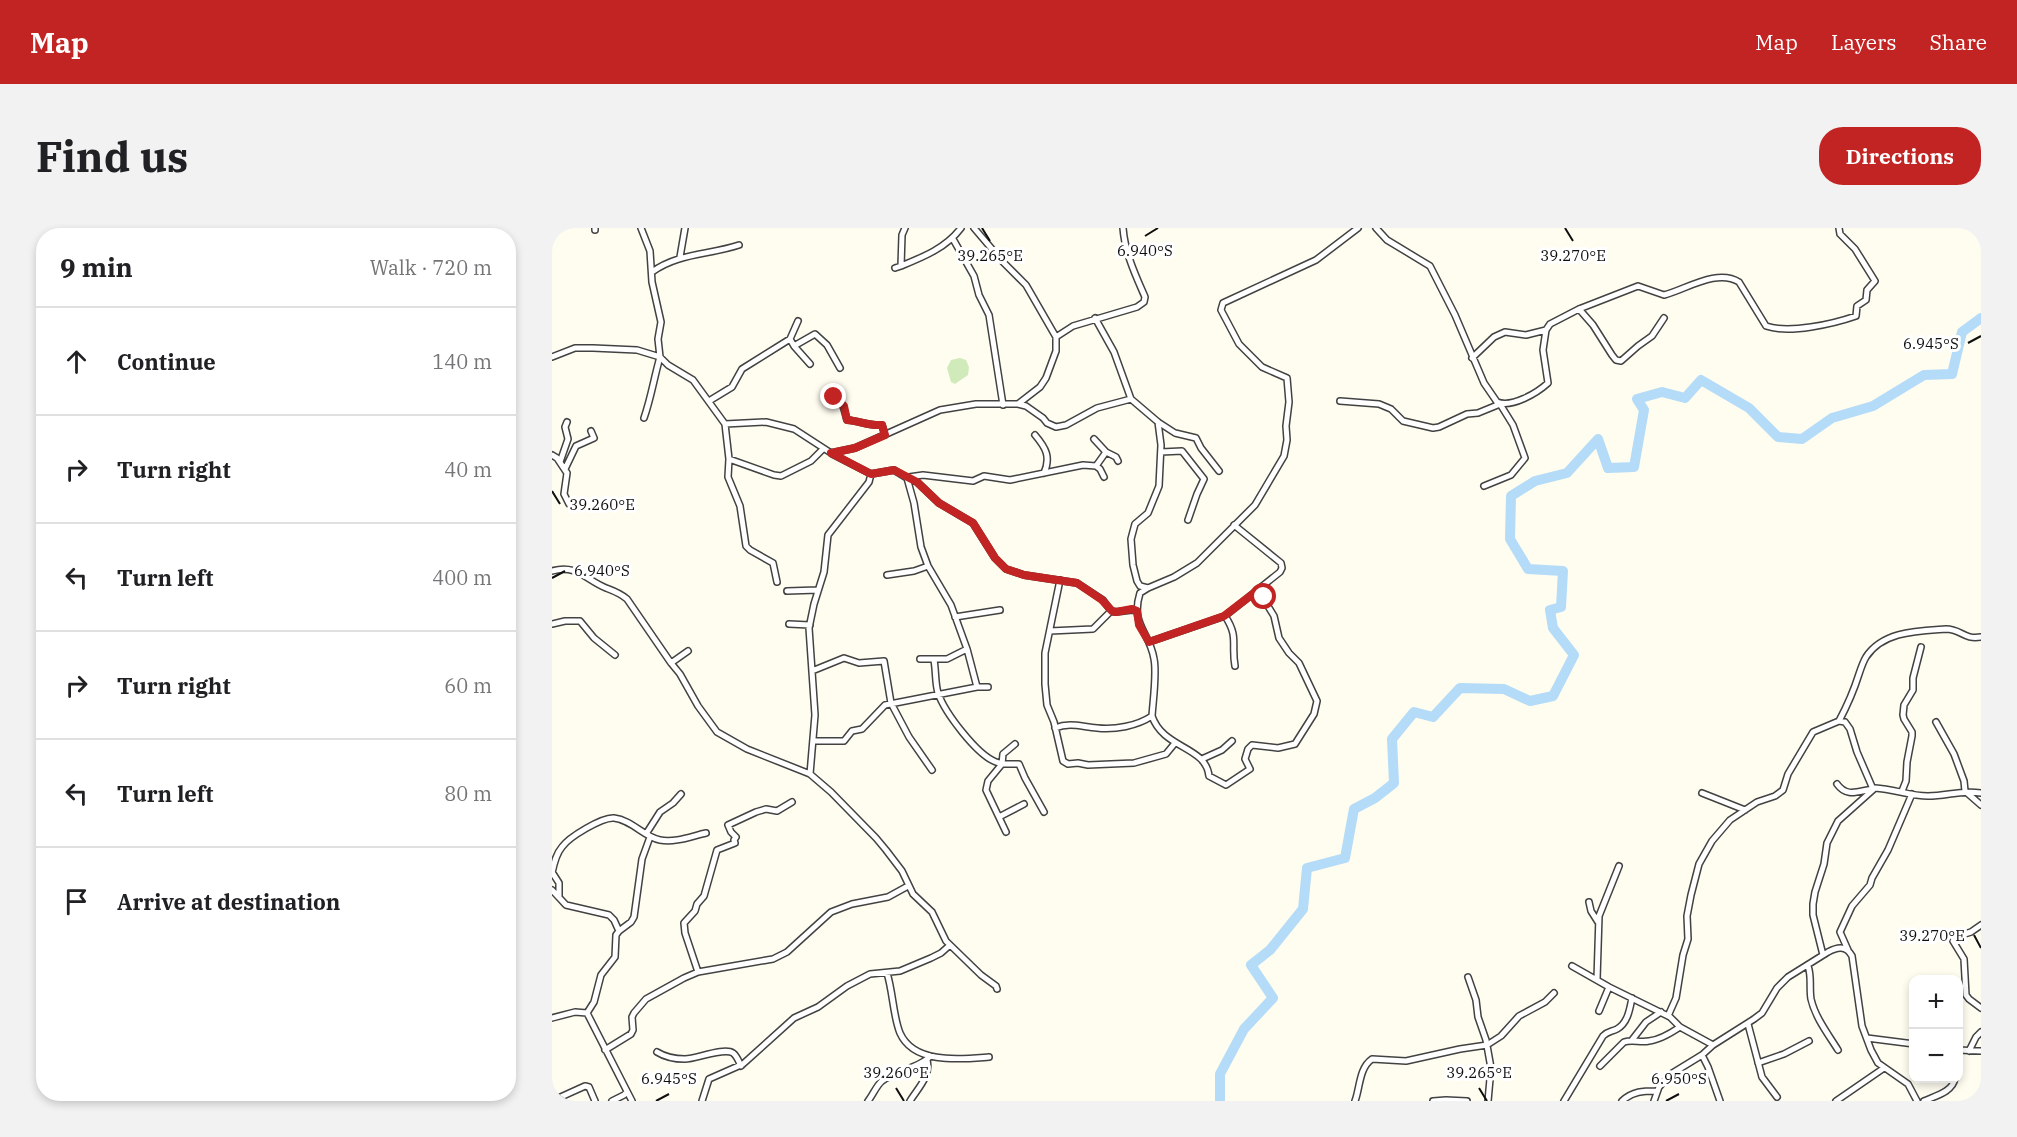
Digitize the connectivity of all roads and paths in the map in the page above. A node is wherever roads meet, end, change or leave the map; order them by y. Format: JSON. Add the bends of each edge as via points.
{"nodes":[{"id":1,"x":641,"y":228,"type":"edge"},
{"id":2,"x":685,"y":228,"type":"edge"},
{"id":3,"x":904,"y":228,"type":"edge"},
{"id":4,"x":961,"y":228,"type":"edge"},
{"id":5,"x":974,"y":228,"type":"edge"},
{"id":6,"x":1123,"y":228,"type":"edge"},
{"id":7,"x":1358,"y":228,"type":"edge"},
{"id":8,"x":1376,"y":228,"type":"edge"},
{"id":9,"x":1839,"y":228,"type":"edge"},
{"id":10,"x":953,"y":239,"type":"junction"},
{"id":11,"x":739,"y":245,"type":"dead end"},
{"id":12,"x":680,"y":257,"type":"junction"},
{"id":13,"x":652,"y":272,"type":"junction"},
{"id":14,"x":1580,"y":309,"type":"junction"},
{"id":15,"x":1095,"y":318,"type":"junction"},
{"id":16,"x":1664,"y":318,"type":"dead end"},
{"id":17,"x":798,"y":321,"type":"dead end"},
{"id":18,"x":1546,"y":330,"type":"junction"},
{"id":19,"x":1056,"y":337,"type":"junction"},
{"id":20,"x":790,"y":339,"type":"junction"},
{"id":21,"x":794,"y":346,"type":"junction"},
{"id":22,"x":552,"y":357,"type":"edge"},
{"id":23,"x":660,"y":357,"type":"junction"},
{"id":24,"x":1472,"y":358,"type":"junction"},
{"id":25,"x":810,"y":364,"type":"dead end"},
{"id":26,"x":840,"y":368,"type":"dead end"},
{"id":27,"x":834,"y":397,"type":"dead end"},
{"id":28,"x":1131,"y":399,"type":"junction"},
{"id":29,"x":710,"y":401,"type":"junction"},
{"id":30,"x":1340,"y":401,"type":"dead end"},
{"id":31,"x":1018,"y":404,"type":"junction"},
{"id":32,"x":1500,"y":404,"type":"junction"},
{"id":33,"x":1003,"y":405,"type":"junction"},
{"id":34,"x":644,"y":418,"type":"dead end"},
{"id":35,"x":567,"y":422,"type":"dead end"},
{"id":36,"x":1158,"y":422,"type":"junction"},
{"id":37,"x":725,"y":424,"type":"junction"},
{"id":38,"x":591,"y":431,"type":"dead end"},
{"id":39,"x":885,"y":435,"type":"junction"},
{"id":40,"x":1035,"y":435,"type":"dead end"},
{"id":41,"x":1094,"y":439,"type":"dead end"},
{"id":42,"x":823,"y":449,"type":"junction"},
{"id":43,"x":1106,"y":452,"type":"junction"},
{"id":44,"x":1161,"y":452,"type":"junction"},
{"id":45,"x":831,"y":453,"type":"junction"},
{"id":46,"x":552,"y":455,"type":"edge"},
{"id":47,"x":729,"y":459,"type":"junction"},
{"id":48,"x":1118,"y":461,"type":"dead end"},
{"id":49,"x":560,"y":462,"type":"junction"},
{"id":50,"x":1096,"y":466,"type":"junction"},
{"id":51,"x":565,"y":469,"type":"junction"},
{"id":52,"x":1219,"y":471,"type":"dead end"},
{"id":53,"x":1044,"y":473,"type":"junction"},
{"id":54,"x":871,"y":474,"type":"junction"},
{"id":55,"x":1104,"y":477,"type":"dead end"},
{"id":56,"x":907,"y":478,"type":"junction"},
{"id":57,"x":1484,"y":486,"type":"dead end"},
{"id":58,"x":569,"y":504,"type":"dead end"},
{"id":59,"x":1188,"y":520,"type":"dead end"},
{"id":60,"x":1234,"y":525,"type":"junction"},
{"id":61,"x":928,"y":566,"type":"junction"},
{"id":62,"x":552,"y":571,"type":"edge"},
{"id":63,"x":887,"y":575,"type":"dead end"},
{"id":64,"x":1060,"y":580,"type":"junction"},
{"id":65,"x":777,"y":582,"type":"dead end"},
{"id":66,"x":1148,"y":588,"type":"junction"},
{"id":67,"x":818,"y":590,"type":"junction"},
{"id":68,"x":1258,"y":590,"type":"junction"},
{"id":69,"x":787,"y":591,"type":"dead end"},
{"id":70,"x":1000,"y":610,"type":"dead end"},
{"id":71,"x":1112,"y":611,"type":"junction"},
{"id":72,"x":1137,"y":611,"type":"junction"},
{"id":73,"x":1224,"y":616,"type":"junction"},
{"id":74,"x":955,"y":617,"type":"junction"},
{"id":75,"x":552,"y":624,"type":"edge"},
{"id":76,"x":789,"y":624,"type":"dead end"},
{"id":77,"x":810,"y":625,"type":"junction"},
{"id":78,"x":1050,"y":631,"type":"junction"},
{"id":79,"x":1981,"y":637,"type":"edge"},
{"id":80,"x":1149,"y":642,"type":"junction"},
{"id":81,"x":1921,"y":646,"type":"dead end"},
{"id":82,"x":967,"y":649,"type":"junction"},
{"id":83,"x":688,"y":651,"type":"dead end"},
{"id":84,"x":615,"y":655,"type":"dead end"},
{"id":85,"x":920,"y":659,"type":"dead end"},
{"id":86,"x":934,"y":660,"type":"junction"},
{"id":87,"x":671,"y":663,"type":"junction"},
{"id":88,"x":1235,"y":666,"type":"dead end"},
{"id":89,"x":812,"y":671,"type":"junction"},
{"id":90,"x":977,"y":687,"type":"junction"},
{"id":91,"x":988,"y":687,"type":"dead end"},
{"id":92,"x":939,"y":695,"type":"junction"},
{"id":93,"x":891,"y":703,"type":"junction"},
{"id":94,"x":1152,"y":716,"type":"junction"},
{"id":95,"x":1839,"y":721,"type":"junction"},
{"id":96,"x":1936,"y":722,"type":"dead end"},
{"id":97,"x":1055,"y":728,"type":"junction"},
{"id":98,"x":813,"y":741,"type":"junction"},
{"id":99,"x":1232,"y":741,"type":"dead end"},
{"id":100,"x":1175,"y":743,"type":"junction"},
{"id":101,"x":1015,"y":744,"type":"dead end"},
{"id":102,"x":1202,"y":759,"type":"junction"},
{"id":103,"x":1002,"y":764,"type":"junction"},
{"id":104,"x":932,"y":770,"type":"dead end"},
{"id":105,"x":810,"y":774,"type":"junction"},
{"id":106,"x":1837,"y":784,"type":"dead end"},
{"id":107,"x":1874,"y":789,"type":"junction"},
{"id":108,"x":1902,"y":790,"type":"junction"},
{"id":109,"x":1965,"y":791,"type":"junction"},
{"id":110,"x":1702,"y":793,"type":"dead end"},
{"id":111,"x":1981,"y":793,"type":"edge"},
{"id":112,"x":681,"y":794,"type":"dead end"},
{"id":113,"x":1912,"y":794,"type":"junction"},
{"id":114,"x":792,"y":802,"type":"dead end"},
{"id":115,"x":1024,"y":804,"type":"dead end"},
{"id":116,"x":1981,"y":805,"type":"edge"},
{"id":117,"x":1745,"y":810,"type":"junction"},
{"id":118,"x":1044,"y":812,"type":"dead end"},
{"id":119,"x":999,"y":817,"type":"junction"},
{"id":120,"x":1006,"y":832,"type":"dead end"},
{"id":121,"x":706,"y":833,"type":"dead end"},
{"id":122,"x":648,"y":835,"type":"junction"},
{"id":123,"x":1619,"y":866,"type":"dead end"},
{"id":124,"x":552,"y":872,"type":"edge"},
{"id":125,"x":908,"y":886,"type":"junction"},
{"id":126,"x":552,"y":890,"type":"edge"},
{"id":127,"x":559,"y":896,"type":"junction"},
{"id":128,"x":1589,"y":902,"type":"dead end"},
{"id":129,"x":1598,"y":922,"type":"junction"},
{"id":130,"x":1981,"y":925,"type":"edge"},
{"id":131,"x":619,"y":931,"type":"junction"},
{"id":132,"x":950,"y":945,"type":"junction"},
{"id":133,"x":1848,"y":950,"type":"junction"},
{"id":134,"x":1823,"y":955,"type":"junction"},
{"id":135,"x":1572,"y":966,"type":"dead end"},
{"id":136,"x":1808,"y":966,"type":"junction"},
{"id":137,"x":698,"y":972,"type":"junction"},
{"id":138,"x":887,"y":973,"type":"junction"},
{"id":139,"x":1468,"y":977,"type":"dead end"},
{"id":140,"x":1597,"y":979,"type":"junction"},
{"id":141,"x":1609,"y":987,"type":"junction"},
{"id":142,"x":997,"y":989,"type":"dead end"},
{"id":143,"x":1554,"y":993,"type":"dead end"},
{"id":144,"x":1632,"y":998,"type":"junction"},
{"id":145,"x":1981,"y":1008,"type":"edge"},
{"id":146,"x":1599,"y":1011,"type":"dead end"},
{"id":147,"x":1661,"y":1012,"type":"junction"},
{"id":148,"x":587,"y":1013,"type":"junction"},
{"id":149,"x":1668,"y":1016,"type":"junction"},
{"id":150,"x":552,"y":1018,"type":"edge"},
{"id":151,"x":1748,"y":1024,"type":"junction"},
{"id":152,"x":1680,"y":1027,"type":"junction"},
{"id":153,"x":1981,"y":1032,"type":"edge"},
{"id":154,"x":1867,"y":1038,"type":"junction"},
{"id":155,"x":1632,"y":1040,"type":"junction"},
{"id":156,"x":1809,"y":1041,"type":"dead end"},
{"id":157,"x":1909,"y":1043,"type":"edge"},
{"id":158,"x":1487,"y":1045,"type":"junction"},
{"id":159,"x":1713,"y":1045,"type":"junction"},
{"id":160,"x":605,"y":1050,"type":"junction"},
{"id":161,"x":1838,"y":1050,"type":"dead end"},
{"id":162,"x":1963,"y":1051,"type":"edge"},
{"id":163,"x":1970,"y":1051,"type":"junction"},
{"id":164,"x":1981,"y":1051,"type":"edge"},
{"id":165,"x":657,"y":1052,"type":"dead end"},
{"id":166,"x":1702,"y":1054,"type":"junction"},
{"id":167,"x":989,"y":1057,"type":"dead end"},
{"id":168,"x":928,"y":1058,"type":"junction"},
{"id":169,"x":1758,"y":1063,"type":"junction"},
{"id":170,"x":741,"y":1066,"type":"junction"},
{"id":171,"x":1600,"y":1066,"type":"dead end"},
{"id":172,"x":1884,"y":1068,"type":"junction"},
{"id":173,"x":1954,"y":1083,"type":"edge"},
{"id":174,"x":1657,"y":1091,"type":"junction"},
{"id":175,"x":627,"y":1092,"type":"junction"},
{"id":176,"x":1777,"y":1097,"type":"dead end"},
{"id":177,"x":552,"y":1101,"type":"edge"},
{"id":178,"x":595,"y":1101,"type":"edge"},
{"id":179,"x":612,"y":1101,"type":"edge"},
{"id":180,"x":632,"y":1101,"type":"edge"},
{"id":181,"x":702,"y":1101,"type":"edge"},
{"id":182,"x":868,"y":1101,"type":"edge"},
{"id":183,"x":910,"y":1101,"type":"edge"},
{"id":184,"x":1355,"y":1101,"type":"edge"},
{"id":185,"x":1432,"y":1101,"type":"edge"},
{"id":186,"x":1467,"y":1101,"type":"edge"},
{"id":187,"x":1488,"y":1101,"type":"edge"},
{"id":188,"x":1564,"y":1101,"type":"edge"},
{"id":189,"x":1622,"y":1101,"type":"edge"},
{"id":190,"x":1654,"y":1101,"type":"edge"},
{"id":191,"x":1720,"y":1101,"type":"edge"},
{"id":192,"x":1836,"y":1101,"type":"edge"},
{"id":193,"x":1917,"y":1101,"type":"edge"},
{"id":194,"x":1924,"y":1101,"type":"edge"}],
"edges":[{"from":1,"to":13,"type":"street","via":[[650,251]]},
{"from":2,"to":12,"type":"street"},
{"from":3,"to":10,"type":"street","via":[[898,267],[925,257]]},
{"from":4,"to":10,"type":"street"},
{"from":5,"to":19,"type":"street","via":[[1026,285]]},
{"from":6,"to":15,"type":"street","via":[[1124,243],[1144,302]]},
{"from":7,"to":60,"type":"street","via":[[1316,260],[1223,303],[1221,309],[1239,344],[1262,367],[1287,378],[1289,402],[1287,440],[1281,462],[1255,505]]},
{"from":8,"to":24,"type":"street","via":[[1387,240],[1430,266]]},
{"from":9,"to":14,"type":"street","via":[[1875,281],[1853,317],[1815,326],[1769,327],[1738,282],[1728,278],[1696,282],[1664,295],[1638,286]]},
{"from":10,"to":33,"type":"street","via":[[974,276],[989,315]]},
{"from":11,"to":12,"type":"street"},
{"from":12,"to":13,"type":"street"},
{"from":13,"to":23,"type":"street","via":[[661,322]]},
{"from":14,"to":16,"type":"street","via":[[1612,356],[1621,361],[1652,336]]},
{"from":14,"to":18,"type":"street","via":[[1550,324]]},
{"from":15,"to":19,"type":"street"},
{"from":15,"to":28,"type":"street","via":[[1114,352]]},
{"from":17,"to":20,"type":"street"},
{"from":18,"to":24,"type":"street","via":[[1500,334]]},
{"from":18,"to":32,"type":"street","via":[[1543,350],[1548,383],[1521,399]]},
{"from":19,"to":31,"type":"street","via":[[1056,351],[1046,378]]},
{"from":20,"to":21,"type":"street"},
{"from":20,"to":29,"type":"street","via":[[742,369],[732,387]]},
{"from":21,"to":25,"type":"street"},
{"from":21,"to":26,"type":"street","via":[[815,334],[827,345]]},
{"from":22,"to":23,"type":"street","via":[[575,348],[592,348],[637,350]]},
{"from":23,"to":29,"type":"street","via":[[693,380]]},
{"from":23,"to":34,"type":"street"},
{"from":24,"to":32,"type":"street"},
{"from":27,"to":39,"type":"street","via":[[844,406],[847,420],[882,425]]},
{"from":28,"to":31,"type":"street","via":[[1097,408],[1056,427]]},
{"from":28,"to":36,"type":"street"},
{"from":29,"to":37,"type":"street"},
{"from":30,"to":32,"type":"street","via":[[1379,404],[1391,408],[1403,421],[1433,428]]},
{"from":31,"to":33,"type":"street"},
{"from":32,"to":57,"type":"street","via":[[1513,424],[1525,458],[1510,476]]},
{"from":33,"to":39,"type":"street","via":[[959,405]]},
{"from":35,"to":49,"type":"street","via":[[564,427],[568,439]]},
{"from":36,"to":44,"type":"street"},
{"from":36,"to":52,"type":"street","via":[[1175,433],[1194,436]]},
{"from":37,"to":42,"type":"street","via":[[766,422],[788,427]]},
{"from":37,"to":47,"type":"street"},
{"from":38,"to":51,"type":"street","via":[[594,438],[576,446]]},
{"from":39,"to":45,"type":"street"},
{"from":40,"to":53,"type":"street","via":[[1048,456]]},
{"from":41,"to":43,"type":"street"},
{"from":42,"to":45,"type":"street"},
{"from":42,"to":47,"type":"street","via":[[811,461],[781,476]]},
{"from":43,"to":48,"type":"street"},
{"from":43,"to":50,"type":"street"},
{"from":44,"to":59,"type":"street","via":[[1182,451],[1204,479]]},
{"from":44,"to":66,"type":"street","via":[[1154,501],[1148,513],[1135,524],[1131,539],[1137,581]]},
{"from":45,"to":54,"type":"street"},
{"from":46,"to":49,"type":"street"},
{"from":47,"to":65,"type":"street","via":[[728,477],[740,506],[746,546],[773,563]]},
{"from":49,"to":51,"type":"street"},
{"from":50,"to":53,"type":"street"},
{"from":50,"to":55,"type":"street"},
{"from":51,"to":58,"type":"street","via":[[564,494]]},
{"from":53,"to":56,"type":"street","via":[[1010,480],[984,476],[973,481],[923,475]]},
{"from":54,"to":56,"type":"street","via":[[894,470]]},
{"from":54,"to":67,"type":"street","via":[[828,535]]},
{"from":56,"to":61,"type":"street"},
{"from":56,"to":64,"type":"street","via":[[973,523],[1006,569]]},
{"from":60,"to":66,"type":"street","via":[[1187,570]]},
{"from":60,"to":68,"type":"street","via":[[1281,564],[1280,572]]},
{"from":61,"to":63,"type":"street"},
{"from":61,"to":74,"type":"street"},
{"from":62,"to":87,"type":"street","via":[[582,573],[619,592],[643,619]]},
{"from":64,"to":71,"type":"street","via":[[1080,585]]},
{"from":64,"to":78,"type":"street"},
{"from":66,"to":72,"type":"street","via":[[1140,593]]},
{"from":67,"to":69,"type":"street"},
{"from":67,"to":77,"type":"street"},
{"from":68,"to":73,"type":"street"},
{"from":68,"to":102,"type":"street","via":[[1274,616],[1279,638],[1303,670],[1316,708],[1295,744],[1284,748],[1252,745],[1245,759],[1250,769],[1226,785],[1209,776]]},
{"from":70,"to":74,"type":"street"},
{"from":71,"to":72,"type":"street"},
{"from":71,"to":78,"type":"street","via":[[1090,631]]},
{"from":72,"to":80,"type":"street","via":[[1139,625]]},
{"from":73,"to":80,"type":"street"},
{"from":73,"to":88,"type":"street","via":[[1234,633]]},
{"from":74,"to":82,"type":"street"},
{"from":75,"to":84,"type":"street","via":[[580,621]]},
{"from":76,"to":77,"type":"street"},
{"from":77,"to":89,"type":"street"},
{"from":78,"to":97,"type":"street","via":[[1045,684]]},
{"from":79,"to":95,"type":"street","via":[[1971,639],[1950,629],[1903,633],[1878,643],[1863,662]]},
{"from":80,"to":94,"type":"street","via":[[1155,661]]},
{"from":81,"to":108,"type":"street","via":[[1913,690],[1904,705],[1912,742]]},
{"from":82,"to":86,"type":"street","via":[[956,657]]},
{"from":82,"to":90,"type":"street"},
{"from":83,"to":87,"type":"street"},
{"from":85,"to":86,"type":"street"},
{"from":86,"to":92,"type":"street"},
{"from":87,"to":105,"type":"street","via":[[720,735]]},
{"from":89,"to":93,"type":"street","via":[[844,658],[856,662],[884,661]]},
{"from":89,"to":98,"type":"street"},
{"from":90,"to":91,"type":"street"},
{"from":90,"to":92,"type":"street"},
{"from":92,"to":93,"type":"street"},
{"from":92,"to":103,"type":"street","via":[[975,746]]},
{"from":93,"to":98,"type":"street","via":[[844,741]]},
{"from":93,"to":104,"type":"street"},
{"from":94,"to":97,"type":"street","via":[[1141,723],[1113,728],[1072,724]]},
{"from":94,"to":100,"type":"street","via":[[1158,729]]},
{"from":95,"to":107,"type":"street","via":[[1850,729]]},
{"from":95,"to":117,"type":"street","via":[[1813,732],[1783,790]]},
{"from":96,"to":109,"type":"street","via":[[1954,754]]},
{"from":97,"to":100,"type":"street","via":[[1062,757],[1068,764],[1134,763],[1166,754]]},
{"from":98,"to":105,"type":"street"},
{"from":99,"to":102,"type":"street"},
{"from":100,"to":102,"type":"street"},
{"from":101,"to":103,"type":"street","via":[[1005,751]]},
{"from":103,"to":118,"type":"street","via":[[1019,764]]},
{"from":103,"to":119,"type":"street","via":[[986,785]]},
{"from":105,"to":125,"type":"street","via":[[876,838],[902,871]]},
{"from":106,"to":107,"type":"street","via":[[1848,793]]},
{"from":107,"to":108,"type":"street"},
{"from":107,"to":134,"type":"street","via":[[1838,821],[1827,843],[1814,904]]},
{"from":108,"to":113,"type":"street"},
{"from":109,"to":111,"type":"street"},
{"from":109,"to":113,"type":"street","via":[[1938,796]]},
{"from":109,"to":116,"type":"street"},
{"from":110,"to":117,"type":"street"},
{"from":112,"to":122,"type":"street","via":[[660,812]]},
{"from":113,"to":133,"type":"street","via":[[1870,885],[1852,906],[1840,932]]},
{"from":114,"to":137,"type":"street","via":[[777,810],[766,808],[728,825],[736,837],[735,843],[717,850],[704,896],[684,923]]},
{"from":115,"to":119,"type":"street"},
{"from":117,"to":149,"type":"street","via":[[1712,841],[1699,864],[1687,916],[1688,939],[1676,998]]},
{"from":119,"to":120,"type":"street"},
{"from":121,"to":122,"type":"street","via":[[664,841]]},
{"from":122,"to":124,"type":"street","via":[[614,818],[600,821],[564,844]]},
{"from":122,"to":131,"type":"street","via":[[634,917]]},
{"from":123,"to":129,"type":"street"},
{"from":124,"to":127,"type":"street","via":[[559,883]]},
{"from":125,"to":132,"type":"street","via":[[932,912]]},
{"from":125,"to":137,"type":"street","via":[[888,897],[831,912],[787,952],[773,959]]},
{"from":126,"to":127,"type":"street"},
{"from":127,"to":131,"type":"street","via":[[565,904],[609,915]]},
{"from":128,"to":129,"type":"street"},
{"from":129,"to":140,"type":"street"},
{"from":130,"to":145,"type":"street","via":[[1953,941],[1964,959],[1966,995]]},
{"from":131,"to":148,"type":"street","via":[[615,957],[600,975],[594,1002]]},
{"from":132,"to":138,"type":"street","via":[[932,958]]},
{"from":132,"to":142,"type":"street"},
{"from":133,"to":134,"type":"street","via":[[1834,948]]},
{"from":133,"to":154,"type":"street"},
{"from":134,"to":136,"type":"street"},
{"from":135,"to":140,"type":"street"},
{"from":136,"to":151,"type":"street","via":[[1788,977]]},
{"from":136,"to":161,"type":"street","via":[[1814,1008]]},
{"from":137,"to":160,"type":"street","via":[[646,999],[632,1017],[631,1034]]},
{"from":138,"to":168,"type":"street","via":[[900,1033],[910,1046]]},
{"from":138,"to":170,"type":"street","via":[[870,974],[800,1014]]},
{"from":139,"to":158,"type":"street"},
{"from":140,"to":141,"type":"street"},
{"from":141,"to":144,"type":"street"},
{"from":141,"to":146,"type":"street"},
{"from":143,"to":158,"type":"street","via":[[1519,1016]]},
{"from":144,"to":147,"type":"street"},
{"from":144,"to":188,"type":"street","via":[[1628,1016],[1620,1027],[1603,1036]]},
{"from":147,"to":149,"type":"street"},
{"from":147,"to":155,"type":"street","via":[[1652,1016]]},
{"from":148,"to":150,"type":"street"},
{"from":148,"to":160,"type":"street"},
{"from":149,"to":152,"type":"street"},
{"from":151,"to":159,"type":"street"},
{"from":151,"to":169,"type":"street"},
{"from":152,"to":155,"type":"street","via":[[1649,1041]]},
{"from":152,"to":159,"type":"street"},
{"from":153,"to":163,"type":"street"},
{"from":154,"to":157,"type":"street"},
{"from":154,"to":172,"type":"street"},
{"from":155,"to":171,"type":"street","via":[[1624,1042]]},
{"from":156,"to":169,"type":"street"},
{"from":158,"to":184,"type":"street","via":[[1406,1061],[1372,1059],[1362,1072]]},
{"from":158,"to":187,"type":"street","via":[[1491,1068]]},
{"from":159,"to":166,"type":"street"},
{"from":160,"to":175,"type":"street"},
{"from":162,"to":163,"type":"street"},
{"from":163,"to":164,"type":"street"},
{"from":165,"to":170,"type":"street","via":[[685,1059],[728,1052],[738,1058]]},
{"from":166,"to":174,"type":"street","via":[[1671,1074]]},
{"from":166,"to":191,"type":"street"},
{"from":167,"to":168,"type":"street"},
{"from":168,"to":182,"type":"street","via":[[884,1079]]},
{"from":168,"to":183,"type":"street","via":[[926,1078]]},
{"from":169,"to":176,"type":"street","via":[[1765,1084]]},
{"from":170,"to":181,"type":"street","via":[[709,1079]]},
{"from":172,"to":192,"type":"street"},
{"from":172,"to":193,"type":"street","via":[[1908,1084]]},
{"from":173,"to":194,"type":"street"},
{"from":174,"to":189,"type":"street","via":[[1633,1093]]},
{"from":174,"to":190,"type":"street"},
{"from":175,"to":179,"type":"street"},
{"from":175,"to":180,"type":"street"},
{"from":177,"to":178,"type":"street","via":[[585,1086]]},
{"from":185,"to":186,"type":"street"}]}
